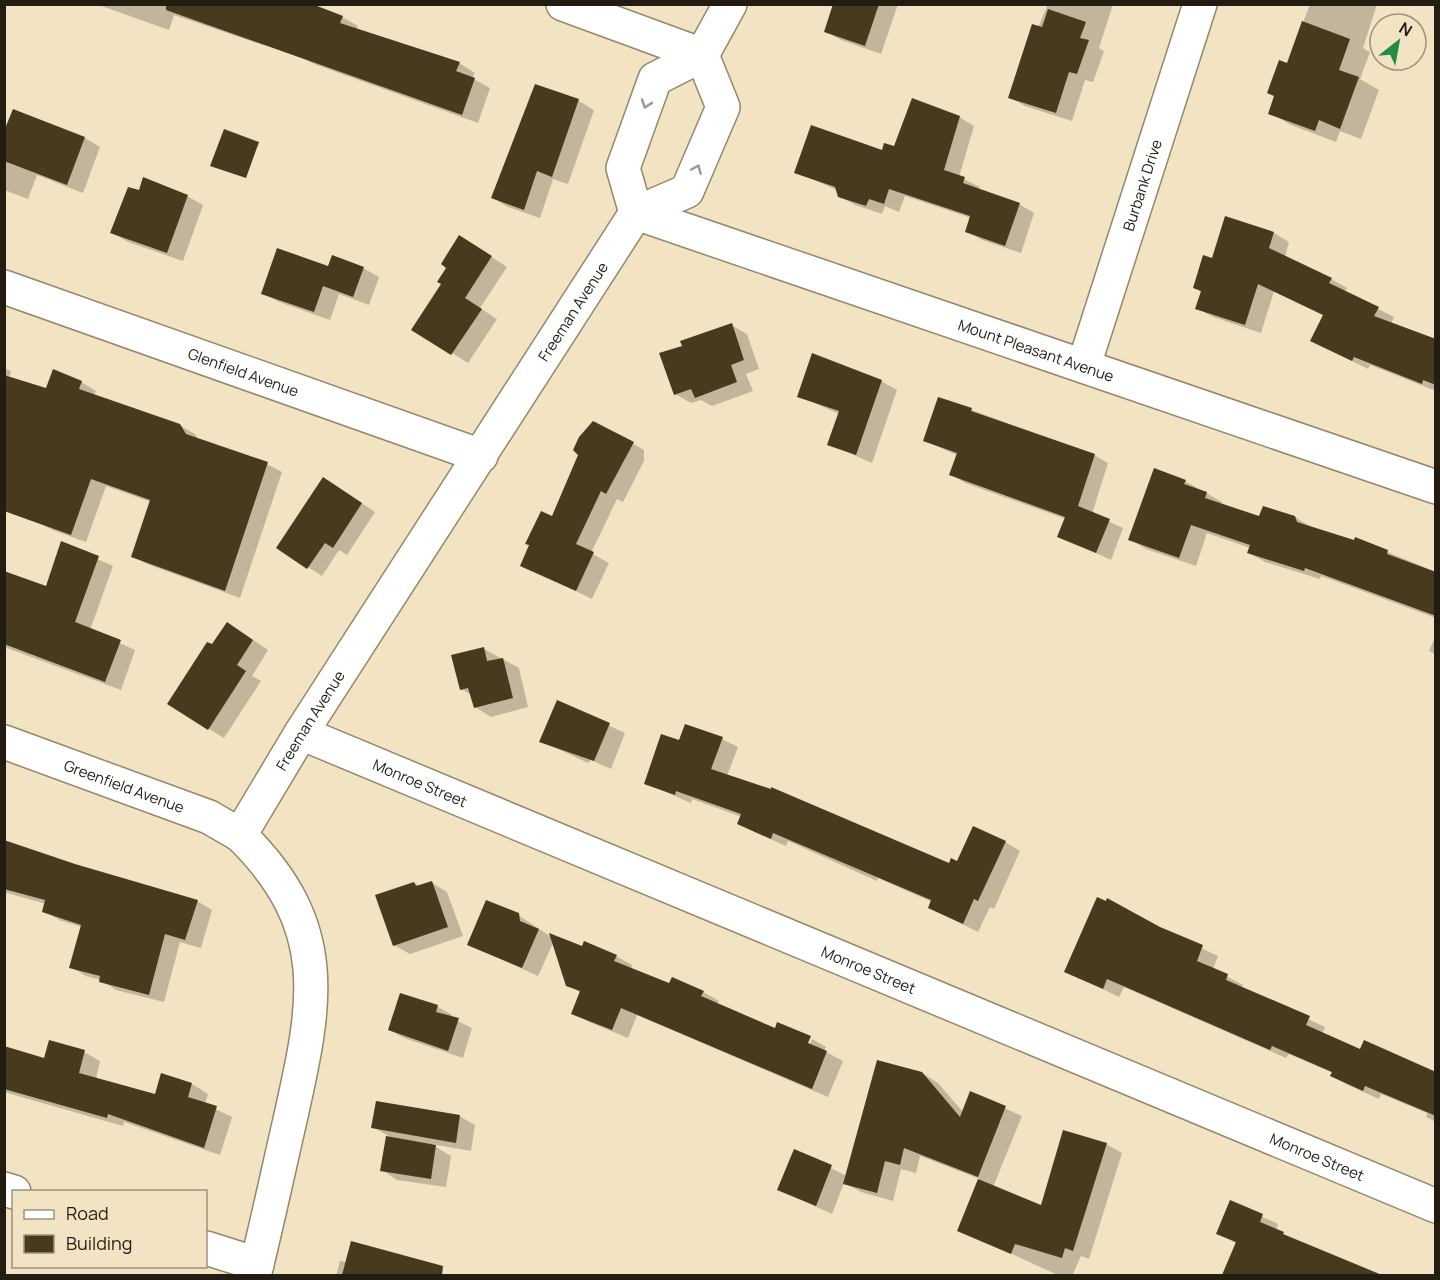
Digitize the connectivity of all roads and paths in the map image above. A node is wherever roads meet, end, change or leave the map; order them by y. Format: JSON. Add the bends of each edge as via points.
{"nodes":[{"id":1,"x":563,"y":4,"type":"edge"},
{"id":2,"x":730,"y":4,"type":"edge"},
{"id":3,"x":1200,"y":4,"type":"edge"},
{"id":4,"x":702,"y":55,"type":"junction"},
{"id":5,"x":636,"y":213,"type":"junction"},
{"id":6,"x":4,"y":287,"type":"edge"},
{"id":7,"x":1084,"y":365,"type":"junction"},
{"id":8,"x":481,"y":456,"type":"junction"},
{"id":9,"x":1436,"y":487,"type":"edge"},
{"id":10,"x":301,"y":733,"type":"junction"},
{"id":11,"x":4,"y":742,"type":"edge"},
{"id":12,"x":240,"y":835,"type":"junction"},
{"id":13,"x":1436,"y":1206,"type":"edge"},
{"id":14,"x":207,"y":1248,"type":"edge"},
{"id":15,"x":255,"y":1270,"type":"edge"}],
"edges":[{"from":1,"to":4,"type":"street"},
{"from":2,"to":4,"type":"street"},
{"from":3,"to":7,"type":"street","name":"Burbank Drive"},
{"from":4,"to":5,"type":"street","one_way":true,"via":[[655,78],[624,168]]},
{"from":5,"to":4,"type":"street","one_way":true,"via":[[687,191],[723,107]]},
{"from":5,"to":7,"type":"street","name":"Mount Pleasant Avenue"},
{"from":5,"to":8,"type":"street","name":"Freeman Avenue"},
{"from":6,"to":8,"type":"street","name":"Glenfield Avenue"},
{"from":7,"to":9,"type":"street","name":"Mount Pleasant Avenue"},
{"from":8,"to":10,"type":"street","name":"Freeman Avenue"},
{"from":10,"to":12,"type":"street","name":"Freeman Avenue"},
{"from":10,"to":13,"type":"street","name":"Monroe Street"},
{"from":11,"to":12,"type":"street","name":"Greenfield Avenue","via":[[209,817]]},
{"from":12,"to":15,"type":"street","via":[[265,860],[300,920],[310,957],[313,995],[308,1043]]},
{"from":14,"to":15,"type":"street"}]}
